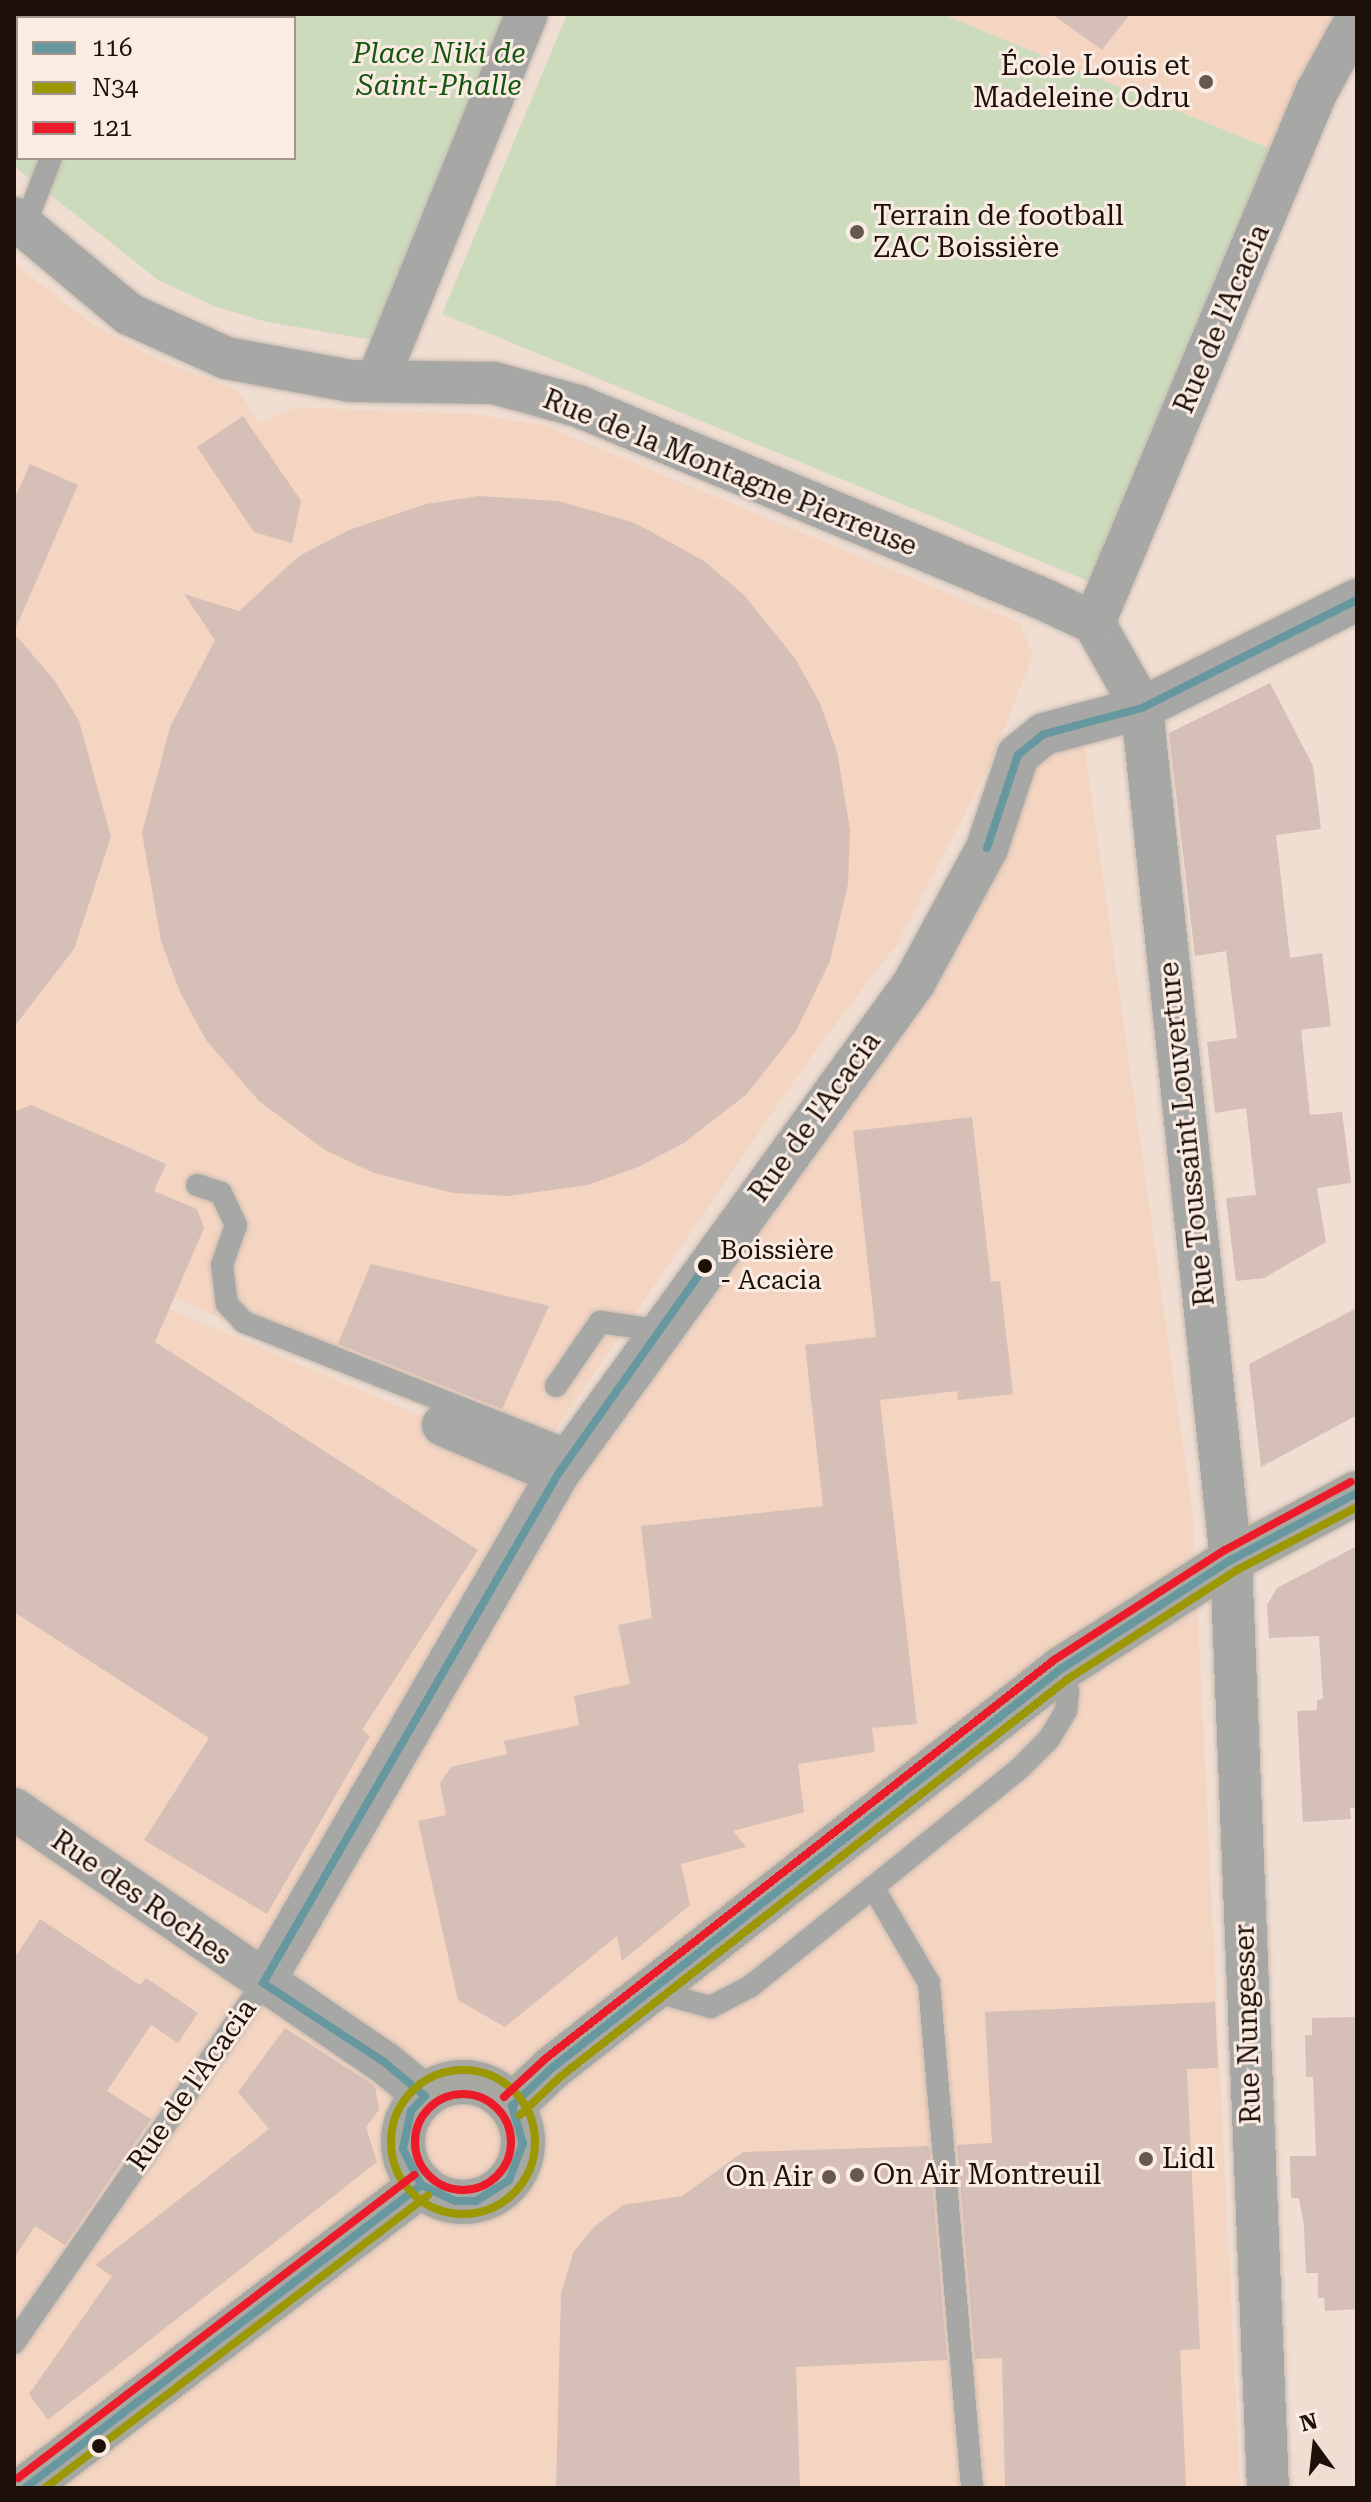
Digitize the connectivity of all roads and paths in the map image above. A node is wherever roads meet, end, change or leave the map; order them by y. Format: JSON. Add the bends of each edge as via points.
{"nodes":[{"id":1,"x":527,"y":14,"type":"edge"},
{"id":2,"x":1357,"y":18,"type":"edge"},
{"id":3,"x":50,"y":160,"type":"edge"},
{"id":4,"x":19,"y":222,"type":"edge"},
{"id":5,"x":377,"y":381,"type":"junction"},
{"id":6,"x":1357,"y":600,"type":"edge"},
{"id":7,"x":1094,"y":623,"type":"junction"},
{"id":8,"x":1142,"y":708,"type":"junction"},
{"id":9,"x":197,"y":1185,"type":"dead end"},
{"id":10,"x":658,"y":1330,"type":"junction"},
{"id":11,"x":556,"y":1386,"type":"dead end"},
{"id":12,"x":443,"y":1425,"type":"dead end"},
{"id":13,"x":565,"y":1463,"type":"junction"},
{"id":14,"x":1357,"y":1493,"type":"edge"},
{"id":15,"x":1231,"y":1560,"type":"junction"},
{"id":16,"x":1061,"y":1669,"type":"junction"},
{"id":17,"x":14,"y":1809,"type":"edge"},
{"id":18,"x":873,"y":1887,"type":"junction"},
{"id":19,"x":263,"y":1983,"type":"junction"},
{"id":20,"x":652,"y":1991,"type":"junction"},
{"id":21,"x":425,"y":2096,"type":"junction"},
{"id":22,"x":512,"y":2106,"type":"junction"},
{"id":23,"x":421,"y":2185,"type":"junction"},
{"id":24,"x":14,"y":2343,"type":"edge"},
{"id":25,"x":25,"y":2488,"type":"edge"},
{"id":26,"x":972,"y":2488,"type":"edge"},
{"id":27,"x":1268,"y":2488,"type":"edge"}],
"edges":[{"from":1,"to":5,"type":"street"},
{"from":2,"to":7,"type":"street","name":"Rue de l'Acacia","via":[[1316,93]]},
{"from":3,"to":4,"type":"lane"},
{"from":4,"to":5,"type":"street","name":"Rue de la Montagne Pierreuse","via":[[129,314],[226,358]]},
{"from":5,"to":7,"type":"street","name":"Rue de la Montagne Pierreuse","via":[[494,383],[578,406]]},
{"from":6,"to":8,"type":"street","name":"Rue de l'Acacia"},
{"from":7,"to":8,"type":"street"},
{"from":8,"to":10,"type":"street","name":"Rue de l'Acacia","via":[[1044,734],[1018,755],[987,848],[914,983]]},
{"from":8,"to":15,"type":"street","name":"Rue Toussaint Louverture"},
{"from":9,"to":13,"type":"lane","via":[[221,1193],[236,1225],[222,1265],[227,1304],[244,1322]]},
{"from":10,"to":11,"type":"lane","via":[[600,1322]]},
{"from":10,"to":13,"type":"street","name":"Rue de l'Acacia"},
{"from":12,"to":13,"type":"street"},
{"from":13,"to":19,"type":"street","name":"Rue de l'Acacia"},
{"from":14,"to":15,"type":"main road"},
{"from":15,"to":16,"type":"main road"},
{"from":15,"to":27,"type":"street","name":"Rue Nungesser"},
{"from":16,"to":18,"type":"lane","via":[[1068,1691],[1063,1721],[1018,1770]]},
{"from":16,"to":20,"type":"main road"},
{"from":17,"to":19,"type":"street","name":"Rue des Roches"},
{"from":18,"to":20,"type":"lane","via":[[728,2002],[711,2007]]},
{"from":18,"to":26,"type":"lane","via":[[929,1983]]},
{"from":19,"to":21,"type":"street","name":"Rue des Roches","via":[[384,2062]]},
{"from":19,"to":24,"type":"lane","name":"Rue de l'Acacia"},
{"from":20,"to":22,"type":"main road"},
{"from":21,"to":22,"type":"main road","via":[[461,2082],[498,2093]]},
{"from":21,"to":23,"type":"main road","via":[[411,2111],[403,2149]]},
{"from":22,"to":23,"type":"main road","via":[[523,2144],[509,2180],[476,2201],[437,2196]]},
{"from":23,"to":25,"type":"main road"}]}
